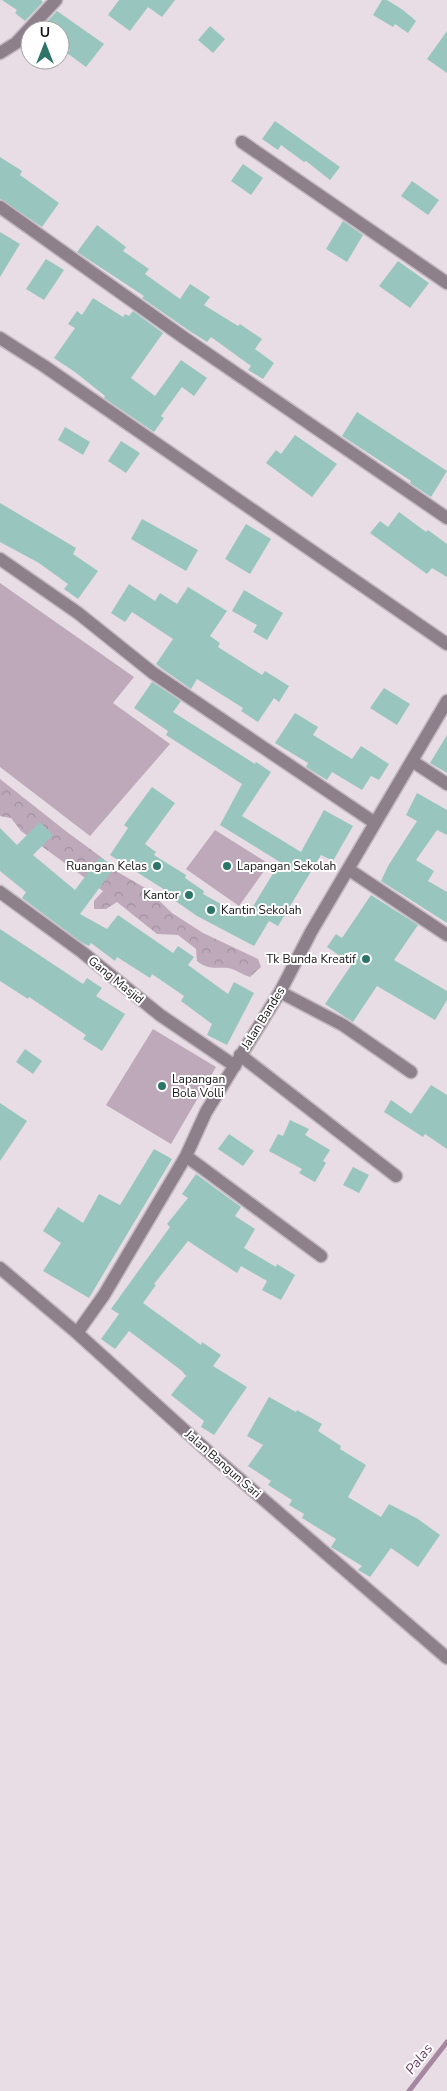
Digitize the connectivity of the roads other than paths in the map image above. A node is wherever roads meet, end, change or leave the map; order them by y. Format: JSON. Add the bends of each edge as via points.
{"nodes":[{"id":1,"x":56,"y":0,"type":"edge"},
{"id":2,"x":0,"y":53,"type":"edge"},
{"id":3,"x":242,"y":142,"type":"dead end"},
{"id":4,"x":0,"y":207,"type":"edge"},
{"id":5,"x":447,"y":284,"type":"edge"},
{"id":6,"x":0,"y":338,"type":"edge"},
{"id":7,"x":447,"y":518,"type":"edge"},
{"id":8,"x":0,"y":559,"type":"edge"},
{"id":9,"x":447,"y":644,"type":"edge"},
{"id":10,"x":447,"y":701,"type":"edge"},
{"id":11,"x":412,"y":761,"type":"junction"},
{"id":12,"x":447,"y":784,"type":"edge"},
{"id":13,"x":375,"y":822,"type":"junction"},
{"id":14,"x":348,"y":869,"type":"junction"},
{"id":15,"x":0,"y":892,"type":"edge"},
{"id":16,"x":447,"y":935,"type":"edge"},
{"id":17,"x":280,"y":992,"type":"junction"},
{"id":18,"x":238,"y":1060,"type":"junction"},
{"id":19,"x":411,"y":1072,"type":"dead end"},
{"id":20,"x":186,"y":1156,"type":"junction"},
{"id":21,"x":396,"y":1176,"type":"dead end"},
{"id":22,"x":321,"y":1256,"type":"dead end"},
{"id":23,"x":0,"y":1268,"type":"edge"},
{"id":24,"x":77,"y":1332,"type":"junction"},
{"id":25,"x":447,"y":1658,"type":"edge"}],
"edges":[{"from":1,"to":2,"type":"street","via":[[16,43]]},
{"from":3,"to":5,"type":"street"},
{"from":4,"to":7,"type":"street","via":[[175,332]]},
{"from":6,"to":9,"type":"street"},
{"from":8,"to":13,"type":"street","via":[[78,613],[153,673]]},
{"from":10,"to":11,"type":"street","name":"Jalan Bandes"},
{"from":11,"to":12,"type":"street"},
{"from":11,"to":13,"type":"street","name":"Jalan Bandes"},
{"from":13,"to":14,"type":"street","name":"Jalan Bandes"},
{"from":14,"to":16,"type":"street"},
{"from":14,"to":17,"type":"street","name":"Jalan Bandes"},
{"from":15,"to":18,"type":"street","name":"Gang Masjid","via":[[160,1015]]},
{"from":17,"to":18,"type":"street","name":"Jalan Bandes"},
{"from":17,"to":19,"type":"street","via":[[343,1025]]},
{"from":18,"to":20,"type":"street","name":"Jalan Bandes","via":[[206,1112]]},
{"from":18,"to":21,"type":"street","name":"Gang Masjid"},
{"from":20,"to":22,"type":"street"},
{"from":20,"to":24,"type":"street","name":"Jalan Bandes","via":[[104,1295]]},
{"from":23,"to":24,"type":"street","name":"Jalan Bangun Sari"},
{"from":24,"to":25,"type":"street","name":"Jalan Bangun Sari","via":[[213,1456]]}]}
